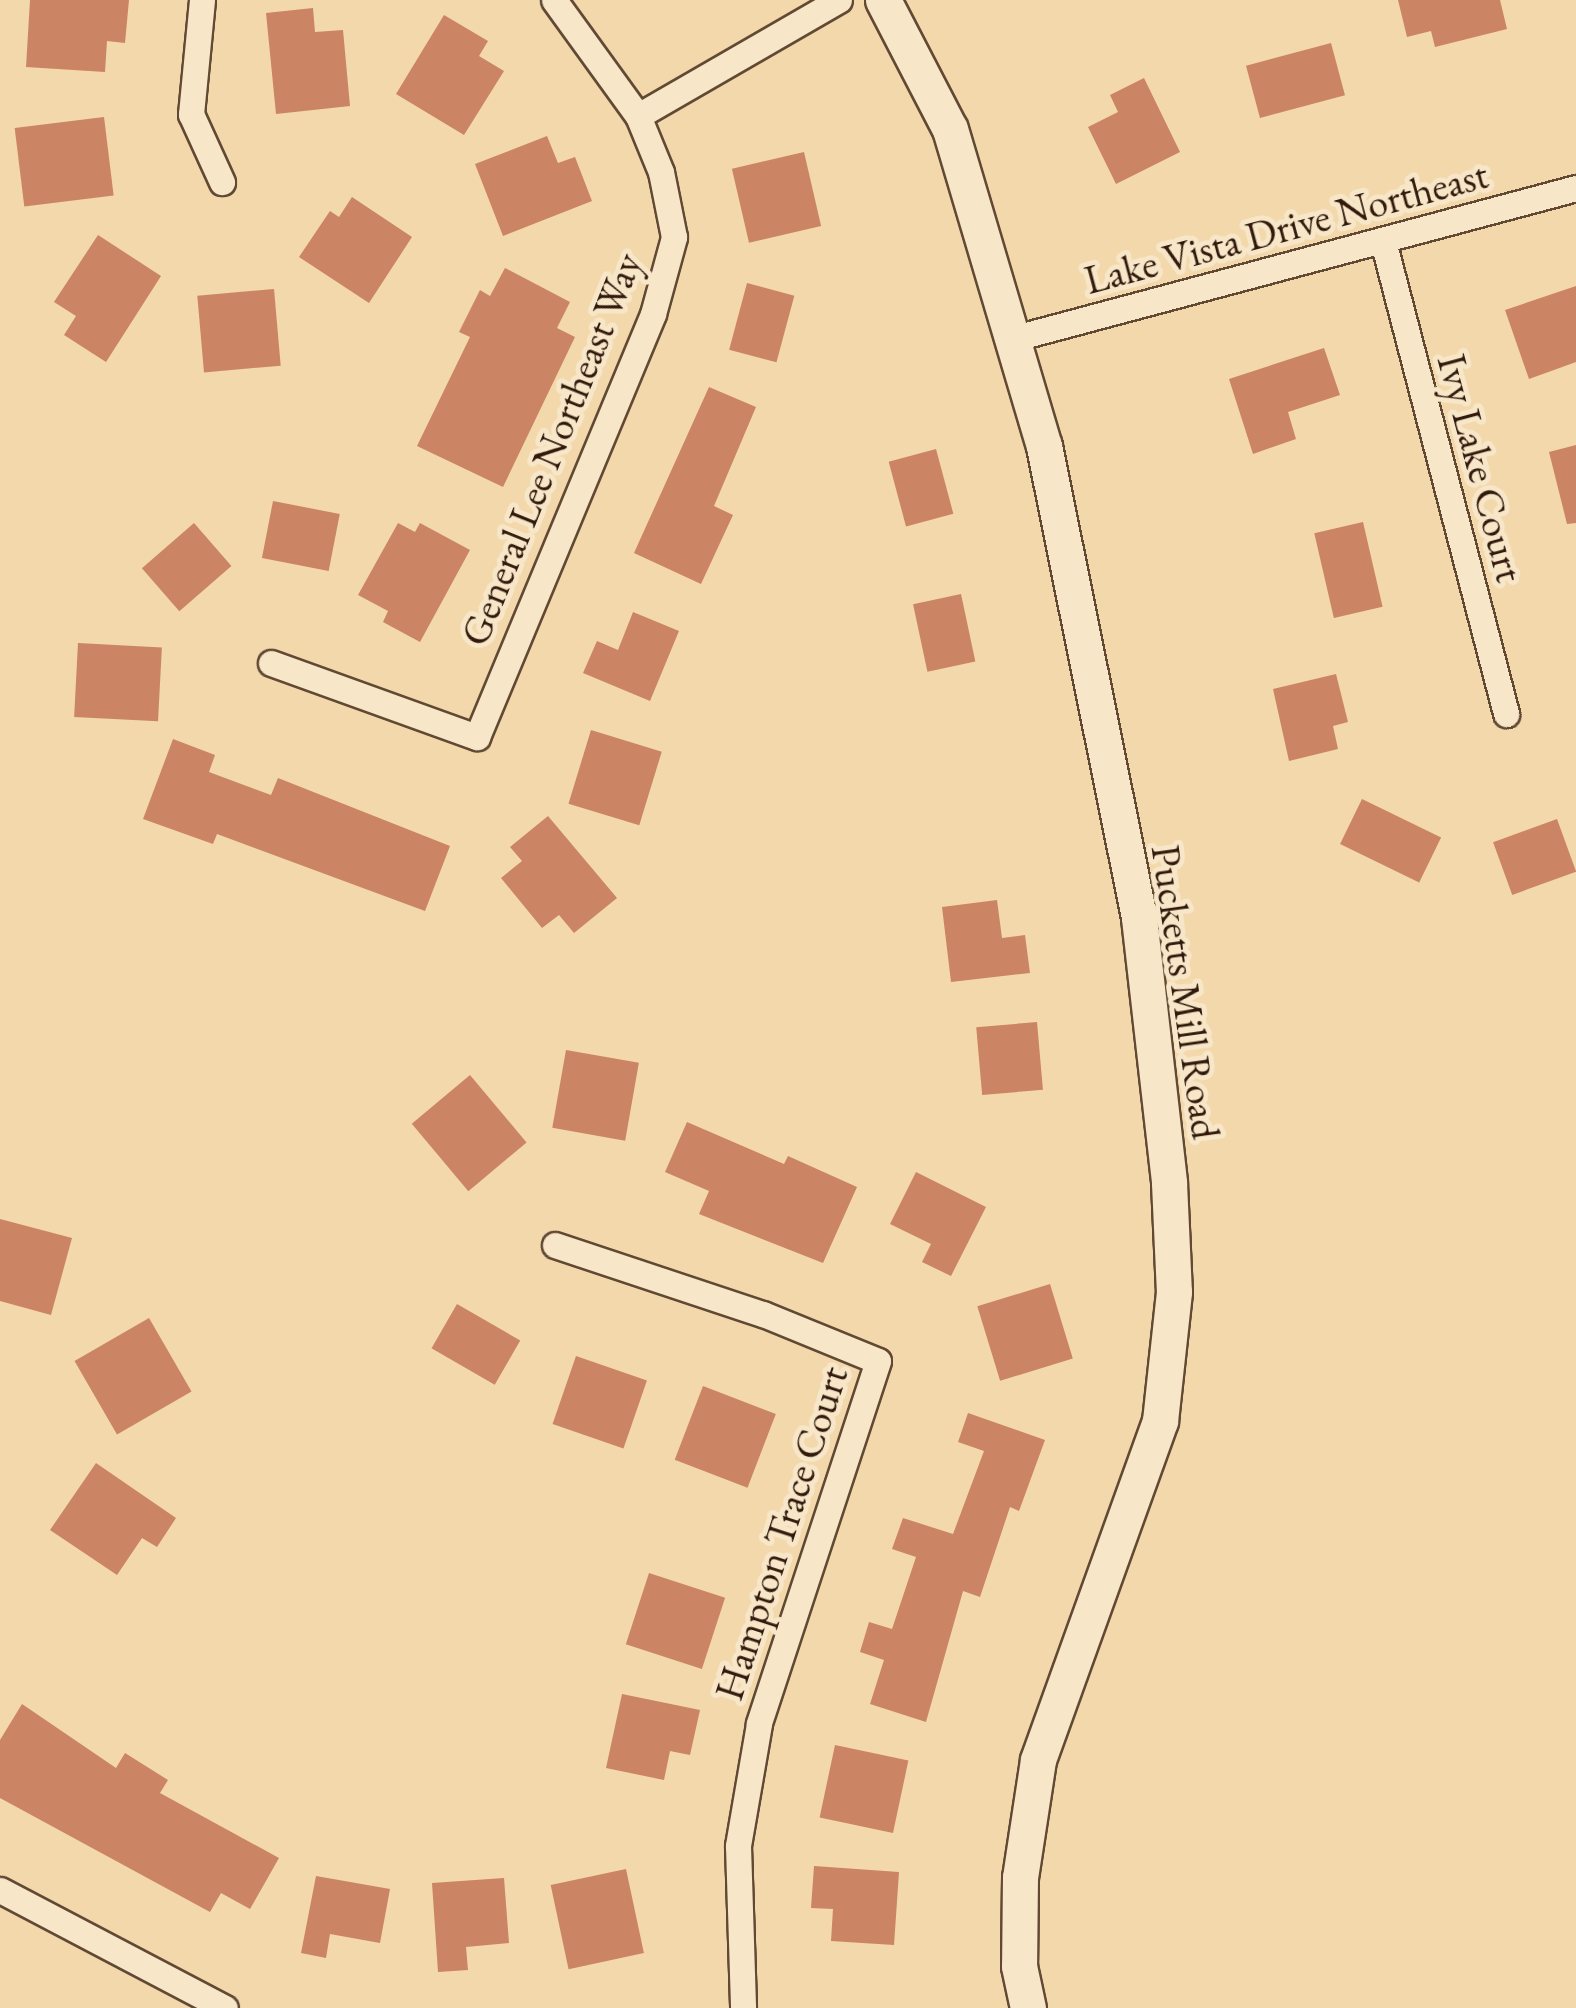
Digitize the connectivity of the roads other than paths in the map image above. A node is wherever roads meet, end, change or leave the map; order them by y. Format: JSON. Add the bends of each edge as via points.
{"nodes":[{"id":1,"x":202,"y":0,"type":"edge"},
{"id":2,"x":554,"y":0,"type":"edge"},
{"id":3,"x":839,"y":0,"type":"edge"},
{"id":4,"x":882,"y":0,"type":"edge"},
{"id":5,"x":638,"y":116,"type":"junction"},
{"id":6,"x":222,"y":182,"type":"dead end"},
{"id":7,"x":1576,"y":188,"type":"edge"},
{"id":8,"x":1383,"y":242,"type":"junction"},
{"id":9,"x":1015,"y":338,"type":"junction"},
{"id":10,"x":271,"y":663,"type":"dead end"},
{"id":11,"x":1506,"y":714,"type":"dead end"},
{"id":12,"x":554,"y":1246,"type":"dead end"},
{"id":13,"x":0,"y":1890,"type":"edge"},
{"id":14,"x":225,"y":2008,"type":"edge"},
{"id":15,"x":743,"y":2008,"type":"edge"},
{"id":16,"x":1028,"y":2008,"type":"edge"}],
"edges":[{"from":1,"to":6,"type":"street","via":[[191,114]]},
{"from":2,"to":5,"type":"street","name":"General Lee Northeast Way"},
{"from":3,"to":5,"type":"street"},
{"from":4,"to":9,"type":"street","name":"Pucketts Mill Road","via":[[950,129]]},
{"from":5,"to":10,"type":"street","name":"General Lee Northeast Way","via":[[662,172],[674,236],[653,314],[477,737]]},
{"from":7,"to":8,"type":"street","name":"Lake Vista Drive Northeast"},
{"from":8,"to":9,"type":"street","name":"Lake Vista Drive Northeast"},
{"from":8,"to":11,"type":"street","name":"Ivy Lake Court"},
{"from":9,"to":16,"type":"street","name":"Pucketts Mill Road","via":[[1044,446],[1139,918],[1169,1184],[1174,1292],[1160,1421],[1038,1760],[1020,1877],[1018,1966]]},
{"from":12,"to":15,"type":"street","name":"Hampton Trace Court","via":[[763,1314],[878,1361],[759,1724],[738,1846]]},
{"from":13,"to":14,"type":"street"}]}
